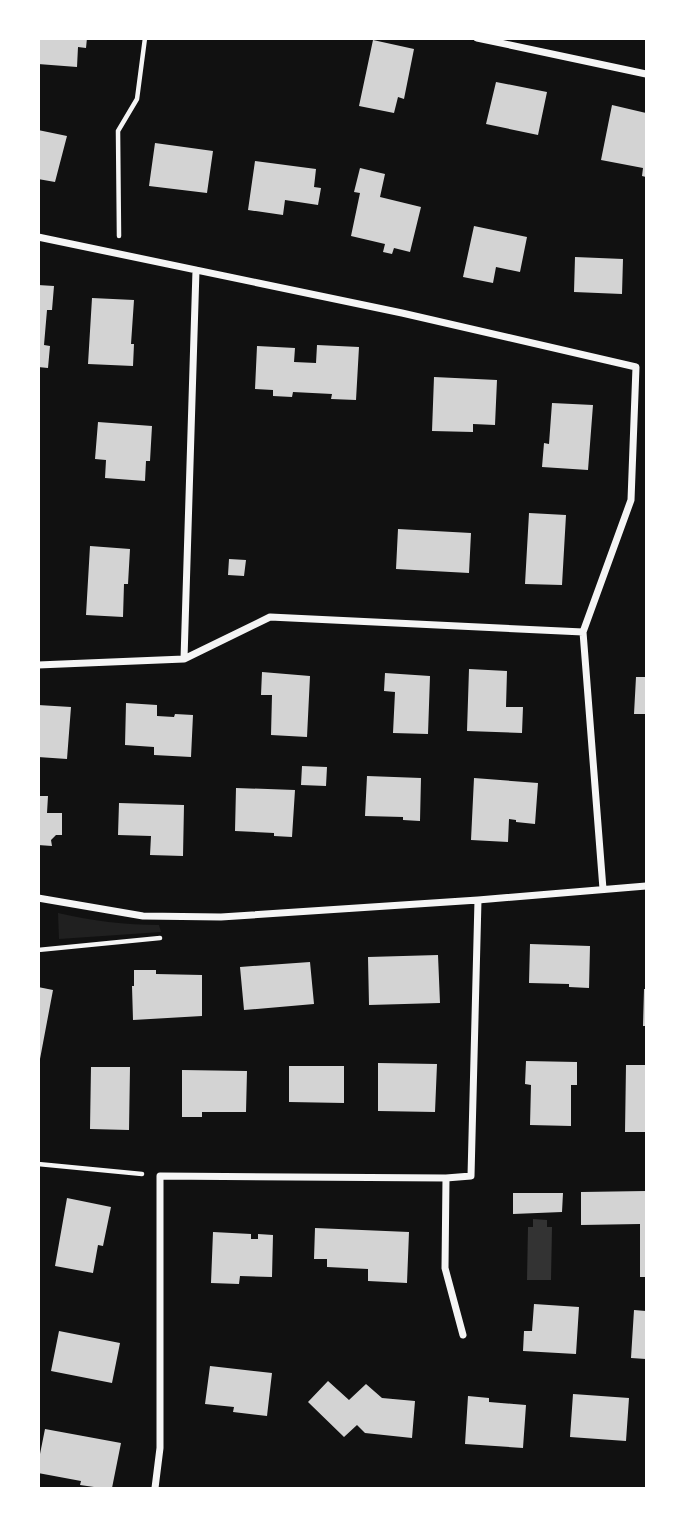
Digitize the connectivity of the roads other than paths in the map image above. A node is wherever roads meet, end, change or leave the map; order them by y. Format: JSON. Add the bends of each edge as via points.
{"nodes":[{"id":1,"x":477,"y":38,"type":"edge"},
{"id":2,"x":646,"y":74,"type":"edge"},
{"id":3,"x":38,"y":237,"type":"edge"},
{"id":4,"x":196,"y":270,"type":"junction"},
{"id":5,"x":583,"y":632,"type":"junction"},
{"id":6,"x":184,"y":659,"type":"junction"},
{"id":7,"x":38,"y":665,"type":"edge"},
{"id":8,"x":646,"y":886,"type":"edge"},
{"id":9,"x":603,"y":889,"type":"junction"},
{"id":10,"x":38,"y":898,"type":"edge"},
{"id":11,"x":478,"y":900,"type":"junction"},
{"id":12,"x":446,"y":1178,"type":"junction"},
{"id":13,"x":463,"y":1335,"type":"dead end"},
{"id":14,"x":155,"y":1489,"type":"edge"}],
"edges":[{"from":1,"to":2,"type":"street"},
{"from":3,"to":4,"type":"street"},
{"from":4,"to":5,"type":"street","via":[[636,367],[631,500]]},
{"from":4,"to":6,"type":"street"},
{"from":5,"to":6,"type":"street","via":[[270,617]]},
{"from":5,"to":9,"type":"street"},
{"from":6,"to":7,"type":"street"},
{"from":8,"to":9,"type":"street"},
{"from":9,"to":11,"type":"street"},
{"from":10,"to":11,"type":"street","via":[[143,916],[221,917]]},
{"from":11,"to":12,"type":"street","via":[[471,1176]]},
{"from":12,"to":13,"type":"street","via":[[445,1268]]},
{"from":12,"to":14,"type":"street","via":[[160,1176],[160,1448]]}]}
